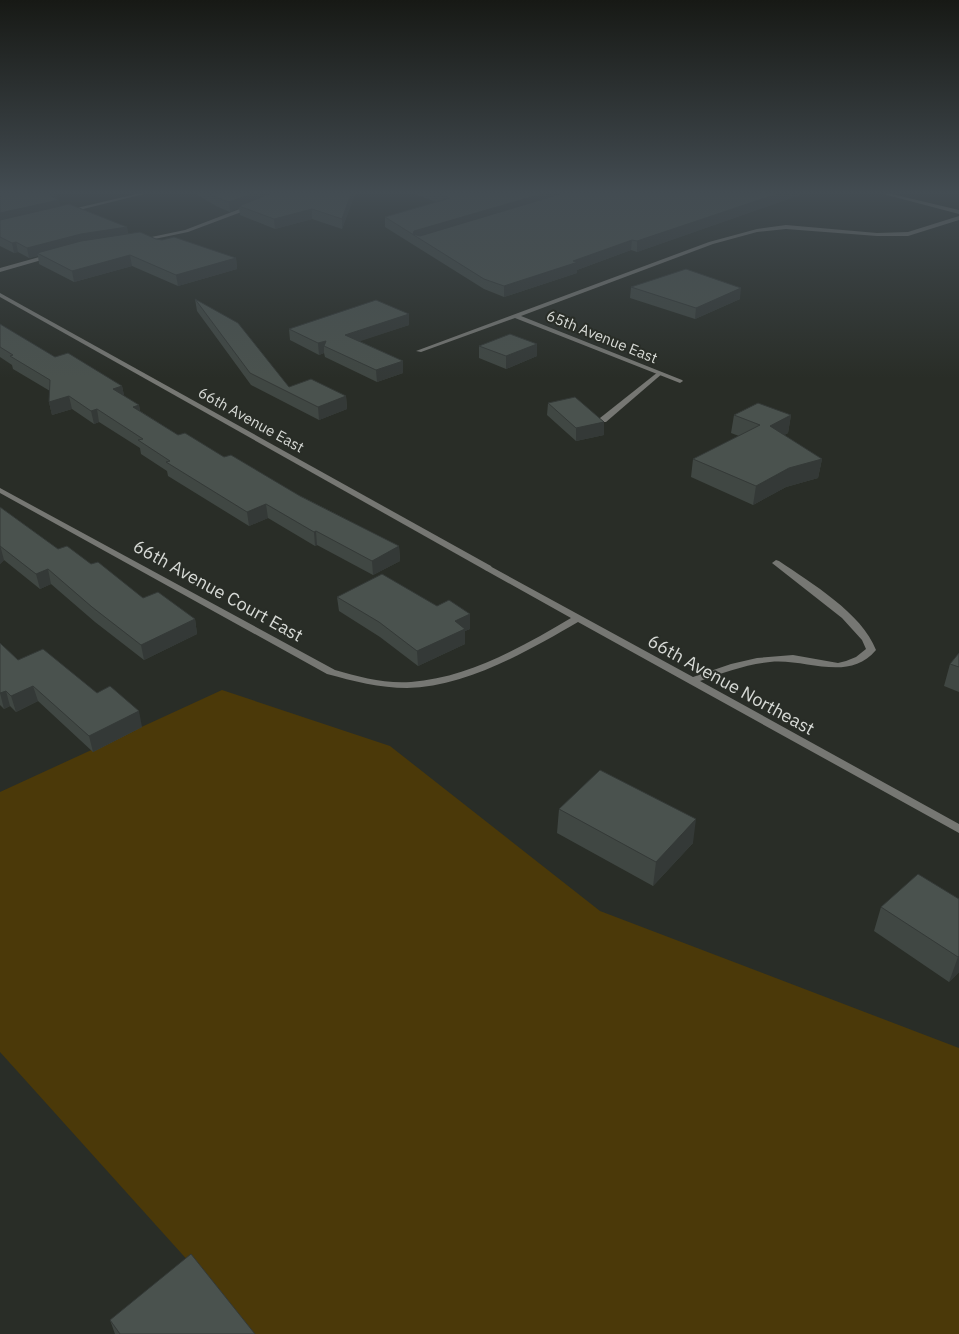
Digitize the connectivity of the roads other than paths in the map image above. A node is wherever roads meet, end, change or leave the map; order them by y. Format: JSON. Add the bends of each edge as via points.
{"nodes":[{"id":1,"x":684,"y":253,"type":"edge"},
{"id":2,"x":53,"y":256,"type":"edge"},
{"id":3,"x":0,"y":270,"type":"edge"},
{"id":4,"x":0,"y":295,"type":"edge"},
{"id":5,"x":516,"y":316,"type":"junction"},
{"id":6,"x":419,"y":352,"type":"dead end"},
{"id":7,"x":660,"y":373,"type":"junction"},
{"id":8,"x":680,"y":380,"type":"dead end"},
{"id":9,"x":603,"y":420,"type":"edge"},
{"id":10,"x":0,"y":490,"type":"edge"},
{"id":11,"x":776,"y":563,"type":"dead end"},
{"id":12,"x":488,"y":568,"type":"joint"},
{"id":13,"x":577,"y":618,"type":"junction"},
{"id":14,"x":691,"y":681,"type":"junction"},
{"id":15,"x":959,"y":830,"type":"edge"}],
"edges":[{"from":1,"to":5,"type":"street"},
{"from":2,"to":3,"type":"street"},
{"from":4,"to":12,"type":"street","name":"66th Avenue East"},
{"from":5,"to":6,"type":"street"},
{"from":5,"to":7,"type":"street","name":"65th Avenue East"},
{"from":7,"to":8,"type":"street","name":"65th Avenue East"},
{"from":7,"to":9,"type":"street"},
{"from":10,"to":13,"type":"street","name":"66th Avenue Court East","via":[[331,672],[385,683],[410,685],[431,682],[501,659]]},
{"from":11,"to":14,"type":"street","via":[[845,616],[871,643],[871,650],[863,659],[844,666],[781,658],[747,662]]},
{"from":12,"to":13,"type":"street","name":"66th Avenue Northeast"},
{"from":13,"to":14,"type":"street","name":"66th Avenue Northeast"},
{"from":14,"to":15,"type":"street","name":"66th Avenue Northeast"}]}
